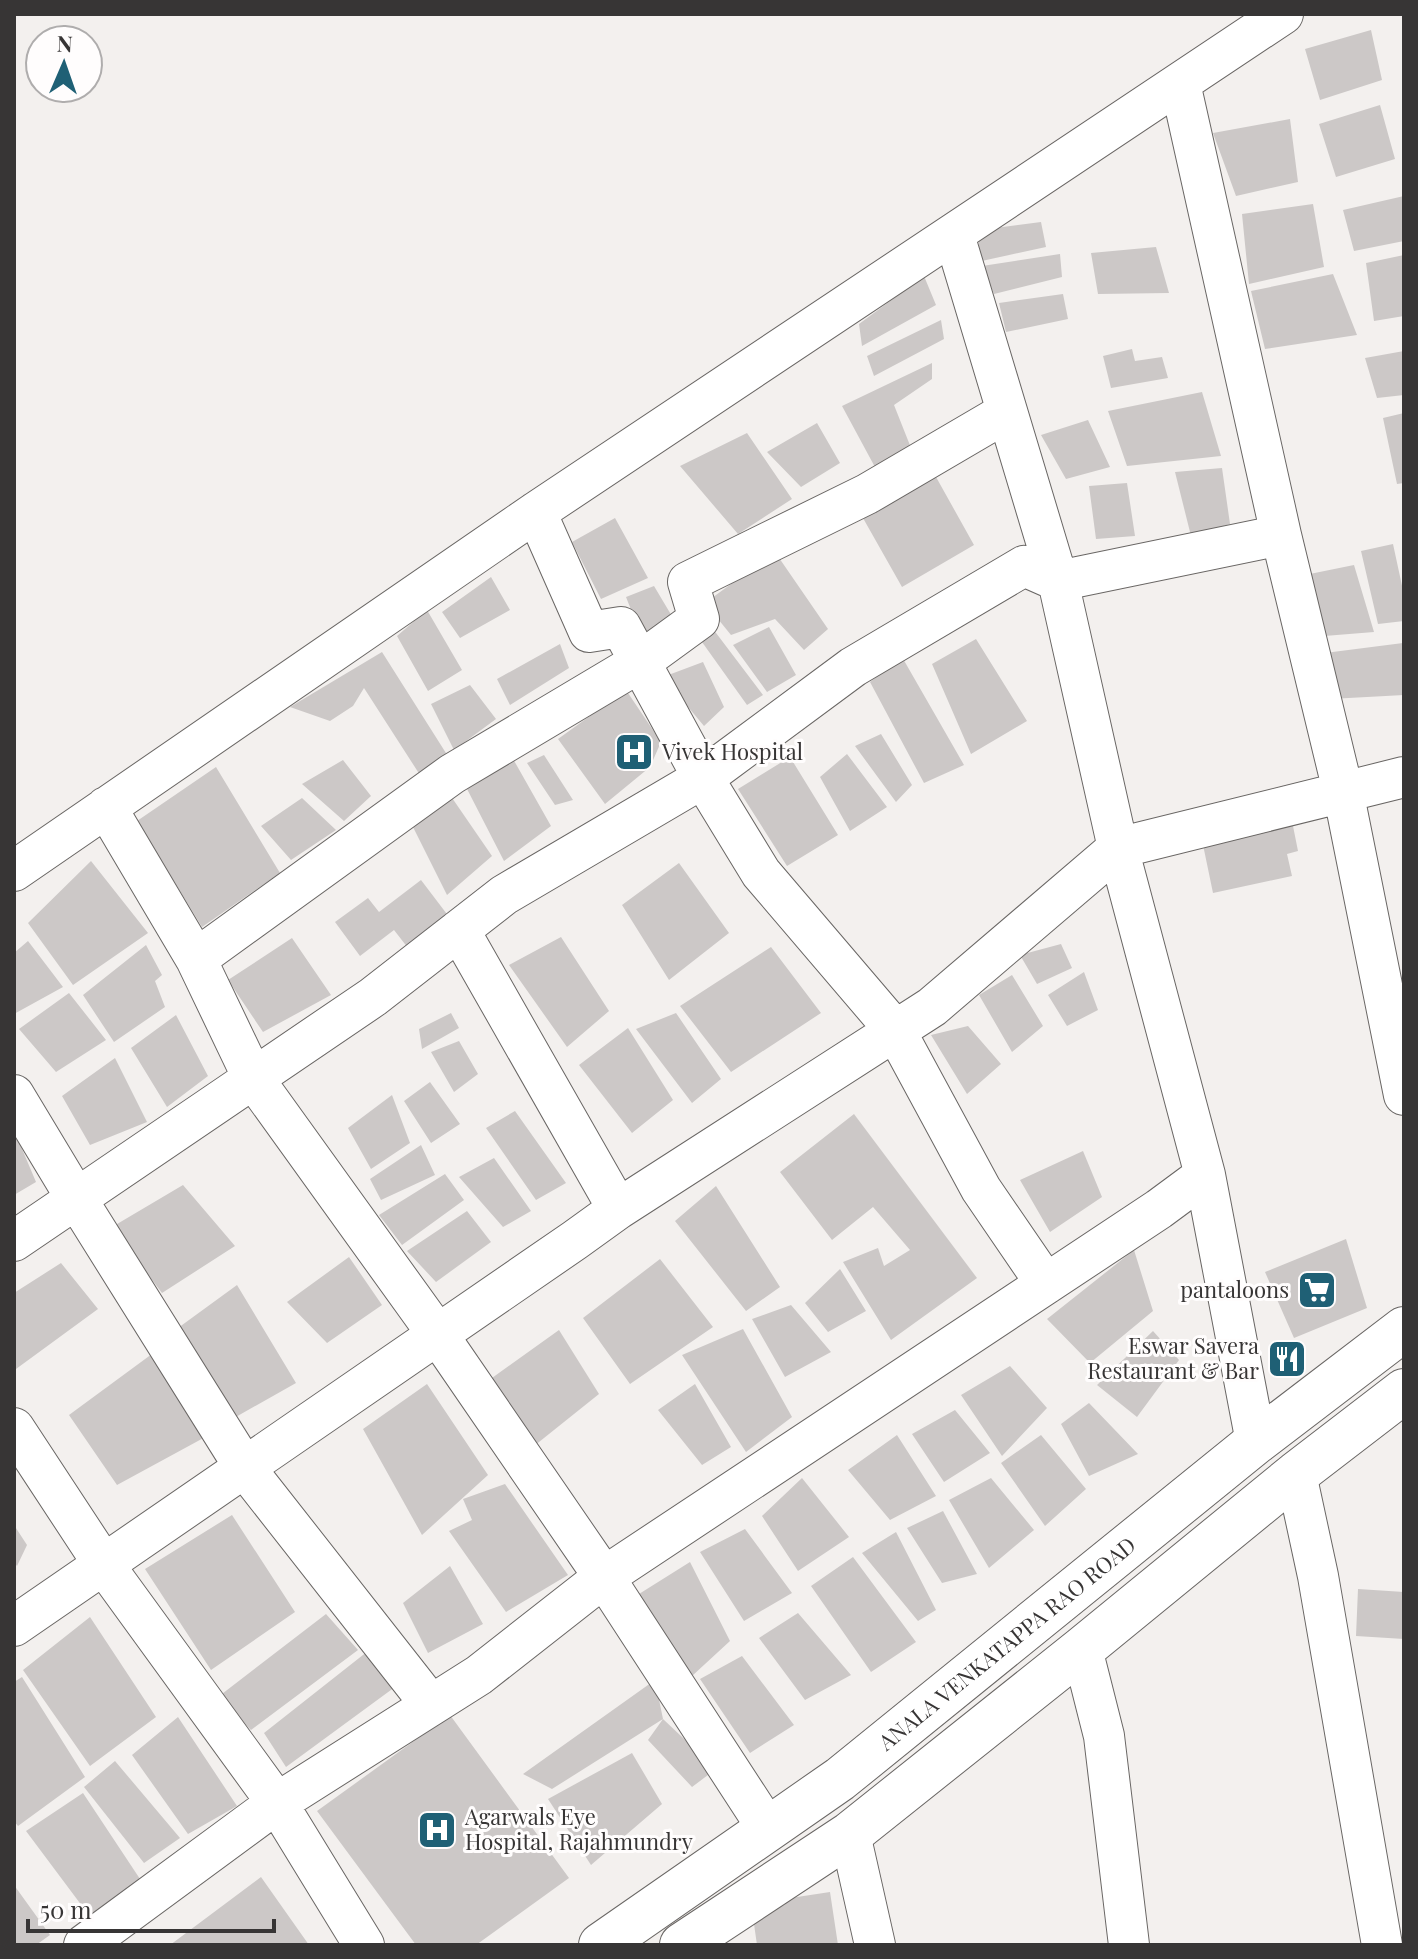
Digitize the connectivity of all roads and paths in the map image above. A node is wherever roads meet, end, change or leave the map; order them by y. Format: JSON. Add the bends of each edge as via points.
{"nodes":[{"id":1,"x":1283,"y":14,"type":"edge"},
{"id":2,"x":1180,"y":83,"type":"junction"},
{"id":3,"x":954,"y":235,"type":"junction"},
{"id":4,"x":1007,"y":412,"type":"junction"},
{"id":5,"x":536,"y":512,"type":"junction"},
{"id":6,"x":1281,"y":535,"type":"junction"},
{"id":7,"x":1058,"y":581,"type":"junction"},
{"id":8,"x":640,"y":662,"type":"junction"},
{"id":9,"x":1404,"y":777,"type":"edge"},
{"id":10,"x":703,"y":778,"type":"junction"},
{"id":11,"x":1343,"y":791,"type":"junction"},
{"id":12,"x":106,"y":807,"type":"junction"},
{"id":13,"x":1118,"y":848,"type":"junction"},
{"id":14,"x":14,"y":871,"type":"edge"},
{"id":15,"x":459,"y":930,"type":"junction"},
{"id":16,"x":196,"y":959,"type":"junction"},
{"id":17,"x":895,"y":1030,"type":"junction"},
{"id":18,"x":253,"y":1078,"type":"junction"},
{"id":19,"x":14,"y":1095,"type":"edge"},
{"id":20,"x":1404,"y":1095,"type":"edge"},
{"id":21,"x":1205,"y":1175,"type":"junction"},
{"id":22,"x":76,"y":1198,"type":"junction"},
{"id":23,"x":618,"y":1209,"type":"junction"},
{"id":24,"x":14,"y":1241,"type":"edge"},
{"id":25,"x":1046,"y":1284,"type":"junction"},
{"id":26,"x":1404,"y":1329,"type":"edge"},
{"id":27,"x":438,"y":1335,"type":"junction"},
{"id":28,"x":1404,"y":1391,"type":"edge"},
{"id":29,"x":14,"y":1428,"type":"edge"},
{"id":30,"x":1256,"y":1442,"type":"junction"},
{"id":31,"x":245,"y":1468,"type":"junction"},
{"id":32,"x":1296,"y":1474,"type":"junction"},
{"id":33,"x":104,"y":1565,"type":"junction"},
{"id":34,"x":604,"y":1577,"type":"junction"},
{"id":35,"x":14,"y":1626,"type":"edge"},
{"id":36,"x":1082,"y":1649,"type":"junction"},
{"id":37,"x":431,"y":1705,"type":"junction"},
{"id":38,"x":277,"y":1803,"type":"junction"},
{"id":39,"x":768,"y":1829,"type":"junction"},
{"id":40,"x":850,"y":1834,"type":"junction"},
{"id":41,"x":84,"y":1945,"type":"edge"},
{"id":42,"x":364,"y":1945,"type":"edge"},
{"id":43,"x":601,"y":1945,"type":"edge"},
{"id":44,"x":682,"y":1945,"type":"edge"},
{"id":45,"x":875,"y":1945,"type":"edge"},
{"id":46,"x":1129,"y":1945,"type":"edge"},
{"id":47,"x":1382,"y":1945,"type":"edge"}],
"edges":[{"from":1,"to":2,"type":"street"},
{"from":2,"to":3,"type":"street"},
{"from":2,"to":6,"type":"street"},
{"from":3,"to":4,"type":"street"},
{"from":3,"to":5,"type":"street"},
{"from":4,"to":7,"type":"street"},
{"from":4,"to":8,"type":"street","via":[[867,494],[688,582],[699,619]]},
{"from":5,"to":8,"type":"street","via":[[589,632],[621,627]]},
{"from":5,"to":12,"type":"street"},
{"from":6,"to":7,"type":"street"},
{"from":6,"to":11,"type":"street"},
{"from":7,"to":10,"type":"street","via":[[1024,566],[853,667]]},
{"from":7,"to":13,"type":"street"},
{"from":8,"to":10,"type":"street"},
{"from":8,"to":16,"type":"street","via":[[452,774]]},
{"from":9,"to":11,"type":"street"},
{"from":10,"to":15,"type":"street","via":[[504,895]]},
{"from":10,"to":17,"type":"street","via":[[761,873]]},
{"from":11,"to":13,"type":"street"},
{"from":11,"to":20,"type":"street"},
{"from":12,"to":14,"type":"street"},
{"from":12,"to":16,"type":"street"},
{"from":13,"to":17,"type":"street","via":[[932,1007]]},
{"from":13,"to":21,"type":"street"},
{"from":15,"to":18,"type":"street","via":[[373,997]]},
{"from":15,"to":23,"type":"street"},
{"from":16,"to":18,"type":"street"},
{"from":17,"to":23,"type":"street"},
{"from":17,"to":25,"type":"street","via":[[981,1189]]},
{"from":18,"to":22,"type":"street"},
{"from":18,"to":27,"type":"street"},
{"from":19,"to":22,"type":"street"},
{"from":21,"to":25,"type":"street"},
{"from":21,"to":30,"type":"street"},
{"from":22,"to":24,"type":"street"},
{"from":22,"to":31,"type":"street"},
{"from":23,"to":27,"type":"street"},
{"from":25,"to":34,"type":"street"},
{"from":26,"to":30,"type":"main road","name":"ANALA VENKATAPPA RAO ROAD"},
{"from":27,"to":31,"type":"street"},
{"from":27,"to":34,"type":"street"},
{"from":28,"to":32,"type":"main road"},
{"from":29,"to":33,"type":"street"},
{"from":30,"to":39,"type":"main road","name":"ANALA VENKATAPPA RAO ROAD","via":[[840,1779]]},
{"from":31,"to":33,"type":"street"},
{"from":31,"to":37,"type":"street"},
{"from":32,"to":36,"type":"main road"},
{"from":32,"to":47,"type":"street"},
{"from":33,"to":35,"type":"street"},
{"from":33,"to":38,"type":"street"},
{"from":34,"to":37,"type":"street","via":[[479,1675]]},
{"from":34,"to":39,"type":"street"},
{"from":36,"to":40,"type":"main road"},
{"from":36,"to":46,"type":"street","via":[[1104,1736]]},
{"from":37,"to":38,"type":"street"},
{"from":38,"to":41,"type":"street"},
{"from":38,"to":42,"type":"street"},
{"from":39,"to":43,"type":"main road","name":"ANALA VENKATAPPA RAO ROAD"},
{"from":40,"to":44,"type":"main road"},
{"from":40,"to":45,"type":"street"}]}
